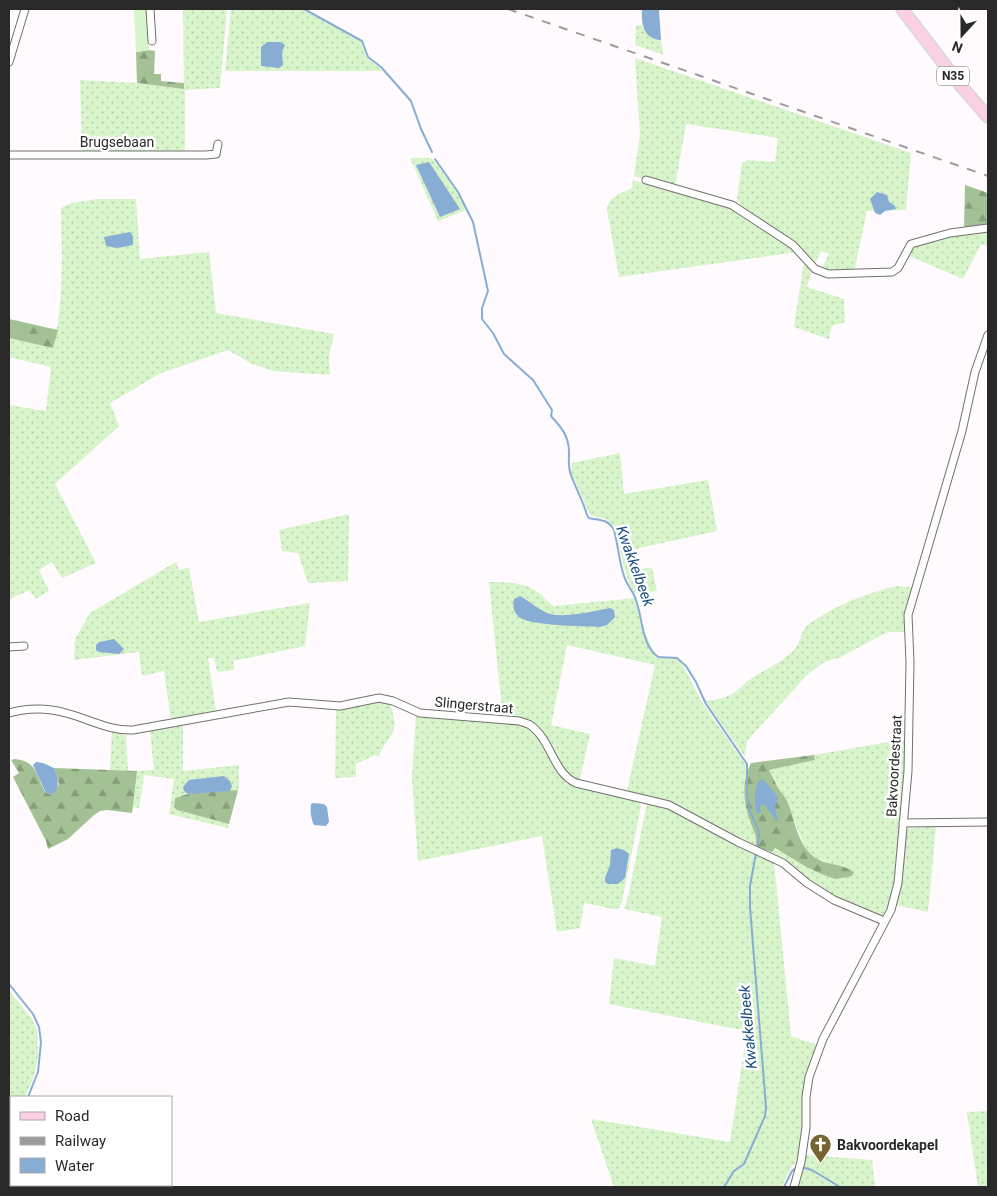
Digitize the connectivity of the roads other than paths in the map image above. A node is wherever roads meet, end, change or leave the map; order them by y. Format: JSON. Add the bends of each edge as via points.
{"nodes":[{"id":1,"x":25,"y":9,"type":"edge"},
{"id":2,"x":150,"y":9,"type":"edge"},
{"id":3,"x":902,"y":9,"type":"edge"},
{"id":4,"x":152,"y":42,"type":"dead end"},
{"id":5,"x":9,"y":62,"type":"edge"},
{"id":6,"x":988,"y":117,"type":"edge"},
{"id":7,"x":218,"y":144,"type":"dead end"},
{"id":8,"x":9,"y":155,"type":"edge"},
{"id":9,"x":646,"y":180,"type":"dead end"},
{"id":10,"x":988,"y":228,"type":"edge"},
{"id":11,"x":988,"y":335,"type":"edge"},
{"id":12,"x":24,"y":646,"type":"dead end"},
{"id":13,"x":9,"y":647,"type":"edge"},
{"id":14,"x":9,"y":713,"type":"edge"},
{"id":15,"x":988,"y":822,"type":"edge"},
{"id":16,"x":903,"y":823,"type":"junction"},
{"id":17,"x":884,"y":921,"type":"junction"},
{"id":18,"x":794,"y":1187,"type":"edge"}],
"edges":[{"from":1,"to":5,"type":"street"},
{"from":2,"to":4,"type":"street"},
{"from":3,"to":6,"type":"main road","number":"N35"},
{"from":7,"to":8,"type":"street","name":"Brugsebaan","via":[[216,154],[206,155]]},
{"from":9,"to":10,"type":"street","via":[[732,205],[793,245],[815,269],[828,274],[892,272],[915,242]]},
{"from":11,"to":16,"type":"street","name":"Bakvoordestraat","via":[[908,615],[908,771]]},
{"from":12,"to":13,"type":"street"},
{"from":14,"to":17,"type":"street","name":"Slingerstraat","via":[[49,710],[120,731],[289,702],[340,706],[379,698],[420,713],[519,721],[530,725],[539,734],[567,779],[669,805],[783,863],[834,900]]},
{"from":15,"to":16,"type":"street"},
{"from":16,"to":17,"type":"street","name":"Bakvoordestraat","via":[[898,883],[891,910]]},
{"from":17,"to":18,"type":"street","name":"Bakvoordestraat","via":[[823,1039],[809,1077],[806,1127]]}]}
